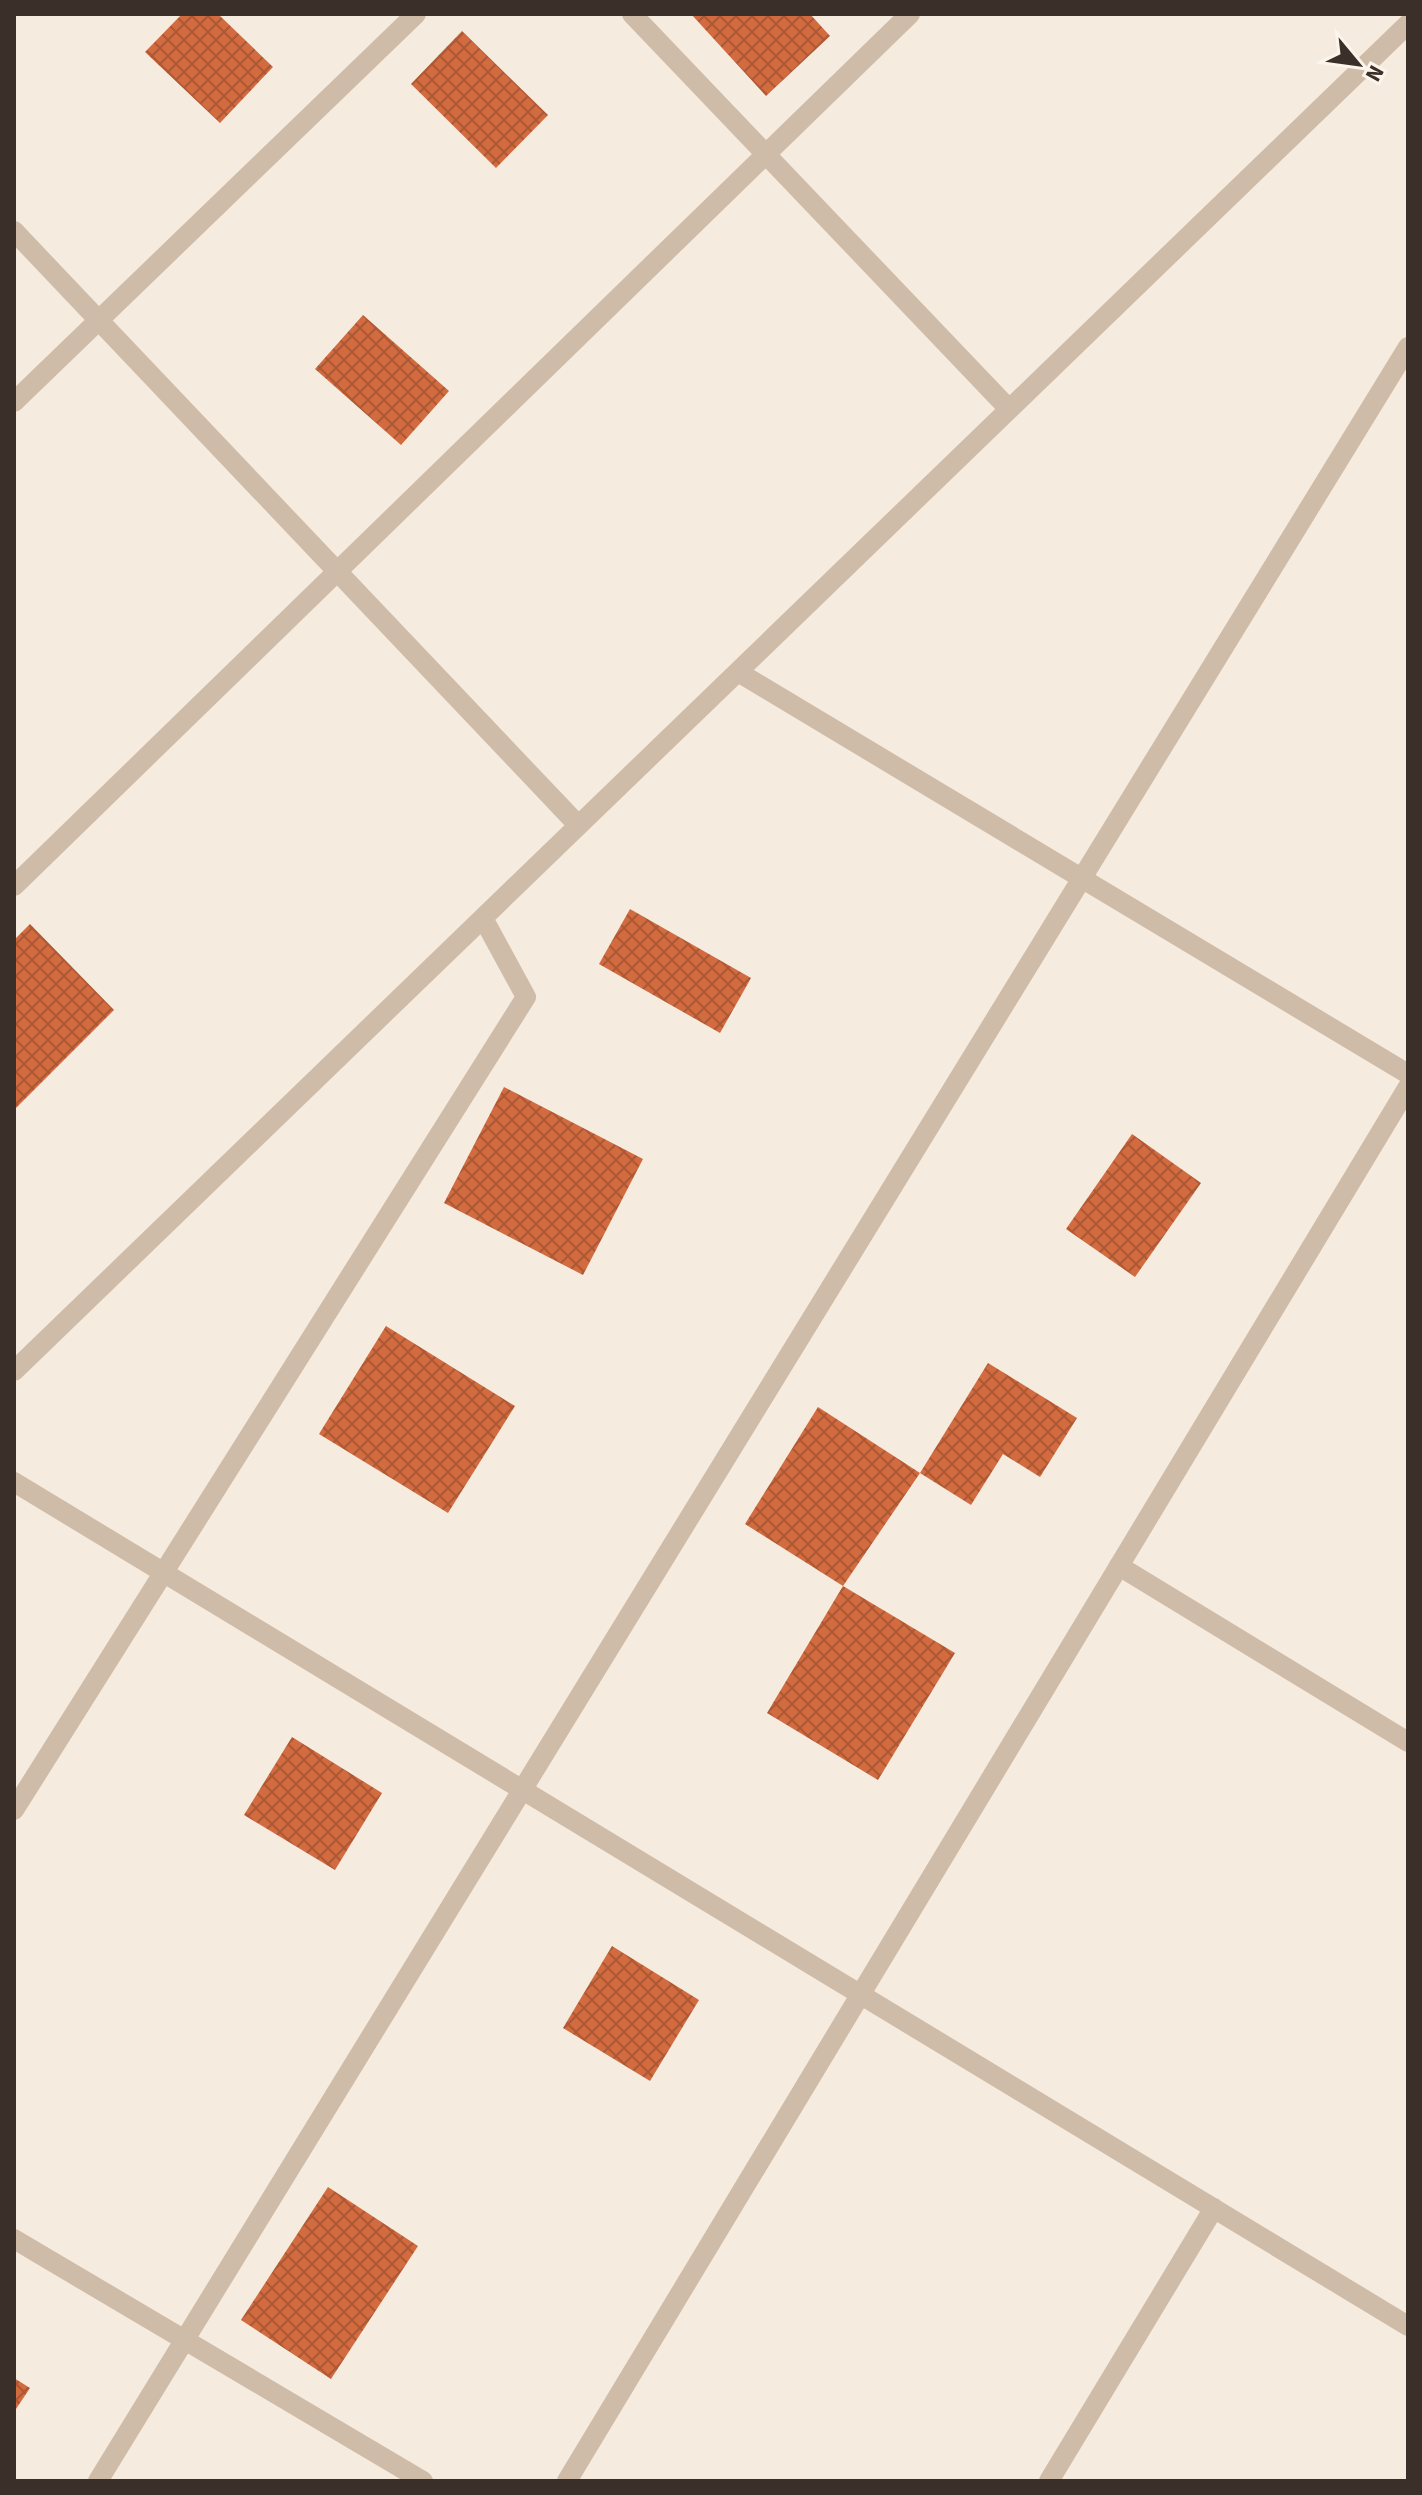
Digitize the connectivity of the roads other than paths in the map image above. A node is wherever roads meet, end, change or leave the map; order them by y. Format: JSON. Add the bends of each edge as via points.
{"nodes":[{"id":1,"x":416,"y":14,"type":"edge"},
{"id":2,"x":632,"y":14,"type":"edge"},
{"id":3,"x":910,"y":14,"type":"edge"},
{"id":4,"x":1408,"y":24,"type":"edge"},
{"id":5,"x":765,"y":155,"type":"junction"},
{"id":6,"x":14,"y":231,"type":"edge"},
{"id":7,"x":99,"y":320,"type":"junction"},
{"id":8,"x":1408,"y":347,"type":"edge"},
{"id":9,"x":14,"y":402,"type":"edge"},
{"id":10,"x":1009,"y":409,"type":"junction"},
{"id":11,"x":337,"y":571,"type":"junction"},
{"id":12,"x":738,"y":672,"type":"junction"},
{"id":13,"x":578,"y":825,"type":"junction"},
{"id":14,"x":1082,"y":878,"type":"junction"},
{"id":15,"x":14,"y":886,"type":"edge"},
{"id":16,"x":483,"y":918,"type":"junction"},
{"id":17,"x":1408,"y":1074,"type":"edge"},
{"id":18,"x":1408,"y":1087,"type":"edge"},
{"id":19,"x":14,"y":1371,"type":"edge"},
{"id":20,"x":14,"y":1482,"type":"edge"},
{"id":21,"x":1119,"y":1566,"type":"junction"},
{"id":22,"x":164,"y":1572,"type":"junction"},
{"id":23,"x":1408,"y":1742,"type":"edge"},
{"id":24,"x":523,"y":1788,"type":"junction"},
{"id":25,"x":14,"y":1810,"type":"edge"},
{"id":26,"x":861,"y":1994,"type":"junction"},
{"id":27,"x":1214,"y":2208,"type":"junction"},
{"id":28,"x":14,"y":2239,"type":"edge"},
{"id":29,"x":1408,"y":2326,"type":"edge"},
{"id":30,"x":184,"y":2340,"type":"junction"},
{"id":31,"x":98,"y":2481,"type":"edge"},
{"id":32,"x":423,"y":2481,"type":"edge"},
{"id":33,"x":567,"y":2481,"type":"edge"},
{"id":34,"x":1049,"y":2481,"type":"edge"}],
"edges":[{"from":1,"to":7,"type":"street"},
{"from":2,"to":5,"type":"street"},
{"from":3,"to":5,"type":"street"},
{"from":4,"to":10,"type":"street"},
{"from":5,"to":10,"type":"street"},
{"from":5,"to":11,"type":"street"},
{"from":6,"to":7,"type":"street"},
{"from":7,"to":9,"type":"street"},
{"from":7,"to":11,"type":"street"},
{"from":8,"to":14,"type":"street"},
{"from":10,"to":12,"type":"street"},
{"from":11,"to":13,"type":"street"},
{"from":11,"to":15,"type":"street"},
{"from":12,"to":13,"type":"street"},
{"from":12,"to":14,"type":"street"},
{"from":13,"to":16,"type":"street"},
{"from":14,"to":17,"type":"street"},
{"from":14,"to":24,"type":"street"},
{"from":16,"to":19,"type":"street"},
{"from":16,"to":22,"type":"street","via":[[526,997]]},
{"from":18,"to":21,"type":"street"},
{"from":20,"to":22,"type":"street"},
{"from":21,"to":23,"type":"street"},
{"from":21,"to":26,"type":"street"},
{"from":22,"to":24,"type":"street"},
{"from":22,"to":25,"type":"street"},
{"from":24,"to":26,"type":"street"},
{"from":24,"to":30,"type":"street"},
{"from":26,"to":27,"type":"street"},
{"from":26,"to":33,"type":"street"},
{"from":27,"to":29,"type":"street"},
{"from":27,"to":34,"type":"street"},
{"from":28,"to":30,"type":"street"},
{"from":30,"to":31,"type":"street"},
{"from":30,"to":32,"type":"street"}]}
